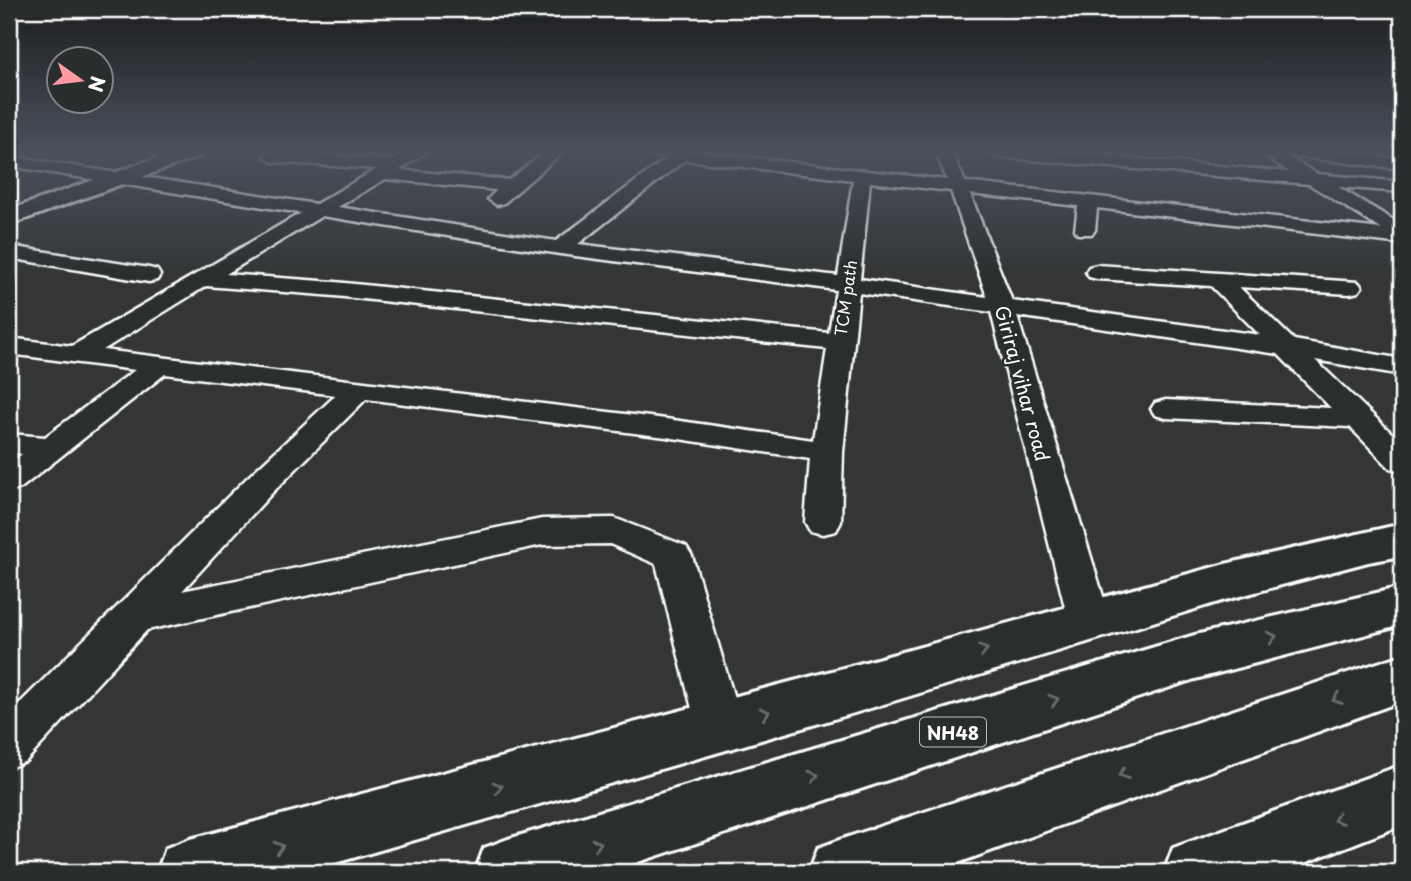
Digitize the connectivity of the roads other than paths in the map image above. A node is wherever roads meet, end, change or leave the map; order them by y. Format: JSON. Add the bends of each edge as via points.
{"nodes":[{"id":1,"x":78,"y":193,"type":"edge"},
{"id":2,"x":212,"y":193,"type":"edge"},
{"id":3,"x":346,"y":193,"type":"edge"},
{"id":4,"x":504,"y":193,"type":"edge"},
{"id":5,"x":631,"y":193,"type":"edge"},
{"id":6,"x":851,"y":193,"type":"edge"},
{"id":7,"x":962,"y":193,"type":"edge"},
{"id":8,"x":1069,"y":193,"type":"edge"},
{"id":9,"x":1150,"y":193,"type":"edge"},
{"id":10,"x":1335,"y":193,"type":"edge"},
{"id":11,"x":497,"y":199,"type":"dead end"},
{"id":12,"x":1087,"y":202,"type":"junction"},
{"id":13,"x":318,"y":209,"type":"junction"},
{"id":14,"x":1156,"y":210,"type":"junction"},
{"id":15,"x":9,"y":218,"type":"edge"},
{"id":16,"x":1085,"y":230,"type":"dead end"},
{"id":17,"x":1402,"y":236,"type":"edge"},
{"id":18,"x":560,"y":248,"type":"junction"},
{"id":19,"x":9,"y":253,"type":"edge"},
{"id":20,"x":1097,"y":272,"type":"dead end"},
{"id":21,"x":149,"y":275,"type":"dead end"},
{"id":22,"x":202,"y":279,"type":"junction"},
{"id":23,"x":1219,"y":281,"type":"junction"},
{"id":24,"x":847,"y":285,"type":"junction"},
{"id":25,"x":1350,"y":287,"type":"dead end"},
{"id":26,"x":1003,"y":309,"type":"junction"},
{"id":27,"x":839,"y":342,"type":"junction"},
{"id":28,"x":9,"y":346,"type":"edge"},
{"id":29,"x":1287,"y":347,"type":"junction"},
{"id":30,"x":76,"y":355,"type":"junction"},
{"id":31,"x":159,"y":365,"type":"junction"},
{"id":32,"x":1402,"y":367,"type":"edge"},
{"id":33,"x":360,"y":390,"type":"junction"},
{"id":34,"x":1166,"y":409,"type":"dead end"},
{"id":35,"x":1359,"y":418,"type":"junction"},
{"id":36,"x":829,"y":436,"type":"junction"},
{"id":37,"x":9,"y":443,"type":"edge"},
{"id":38,"x":51,"y":447,"type":"junction"},
{"id":39,"x":1402,"y":461,"type":"edge"},
{"id":40,"x":9,"y":480,"type":"edge"},
{"id":41,"x":823,"y":522,"type":"dead end"},
{"id":42,"x":1402,"y":540,"type":"edge"},
{"id":43,"x":1402,"y":606,"type":"edge"},
{"id":44,"x":131,"y":617,"type":"junction"},
{"id":45,"x":1089,"y":619,"type":"junction"},
{"id":46,"x":1402,"y":678,"type":"edge"},
{"id":47,"x":719,"y":725,"type":"junction"},
{"id":48,"x":9,"y":746,"type":"edge"},
{"id":49,"x":1402,"y":795,"type":"edge"},
{"id":50,"x":190,"y":872,"type":"edge"},
{"id":51,"x":508,"y":872,"type":"edge"},
{"id":52,"x":842,"y":872,"type":"edge"},
{"id":53,"x":1197,"y":872,"type":"edge"}],
"edges":[{"from":1,"to":15,"type":"main road"},
{"from":2,"to":13,"type":"street"},
{"from":3,"to":13,"type":"street"},
{"from":4,"to":11,"type":"street"},
{"from":5,"to":18,"type":"street"},
{"from":6,"to":24,"type":"street","name":"TCM path"},
{"from":7,"to":26,"type":"street","name":"Giriraj vihar road"},
{"from":8,"to":12,"type":"street"},
{"from":9,"to":14,"type":"street"},
{"from":10,"to":17,"type":"street"},
{"from":12,"to":14,"type":"street"},
{"from":12,"to":16,"type":"street"},
{"from":13,"to":18,"type":"street"},
{"from":13,"to":22,"type":"street"},
{"from":14,"to":17,"type":"street"},
{"from":18,"to":24,"type":"street"},
{"from":19,"to":21,"type":"street"},
{"from":20,"to":23,"type":"street"},
{"from":22,"to":27,"type":"street"},
{"from":22,"to":30,"type":"street"},
{"from":23,"to":25,"type":"street"},
{"from":23,"to":29,"type":"street"},
{"from":24,"to":26,"type":"street"},
{"from":24,"to":27,"type":"street","name":"TCM path"},
{"from":26,"to":29,"type":"street"},
{"from":26,"to":45,"type":"street","name":"Giriraj vihar road"},
{"from":27,"to":36,"type":"street","name":"TCM path"},
{"from":28,"to":30,"type":"street"},
{"from":29,"to":32,"type":"street"},
{"from":29,"to":35,"type":"street"},
{"from":30,"to":31,"type":"street"},
{"from":31,"to":33,"type":"street"},
{"from":31,"to":38,"type":"street"},
{"from":33,"to":36,"type":"street","via":[[666,428]]},
{"from":33,"to":44,"type":"street"},
{"from":34,"to":35,"type":"street"},
{"from":35,"to":39,"type":"street"},
{"from":36,"to":41,"type":"street","name":"TCM path"},
{"from":37,"to":38,"type":"street"},
{"from":38,"to":40,"type":"street"},
{"from":42,"to":45,"type":"main road"},
{"from":51,"to":43,"type":"main road","number":"NH48","one_way":true,"via":[[1195,657]]},
{"from":44,"to":47,"type":"street","via":[[542,533],[614,531],[673,556]]},
{"from":44,"to":48,"type":"street"},
{"from":47,"to":45,"type":"main road","one_way":true},
{"from":46,"to":52,"type":"main road","one_way":true},
{"from":50,"to":47,"type":"main road","one_way":true},
{"from":49,"to":53,"type":"main road","one_way":true}]}
